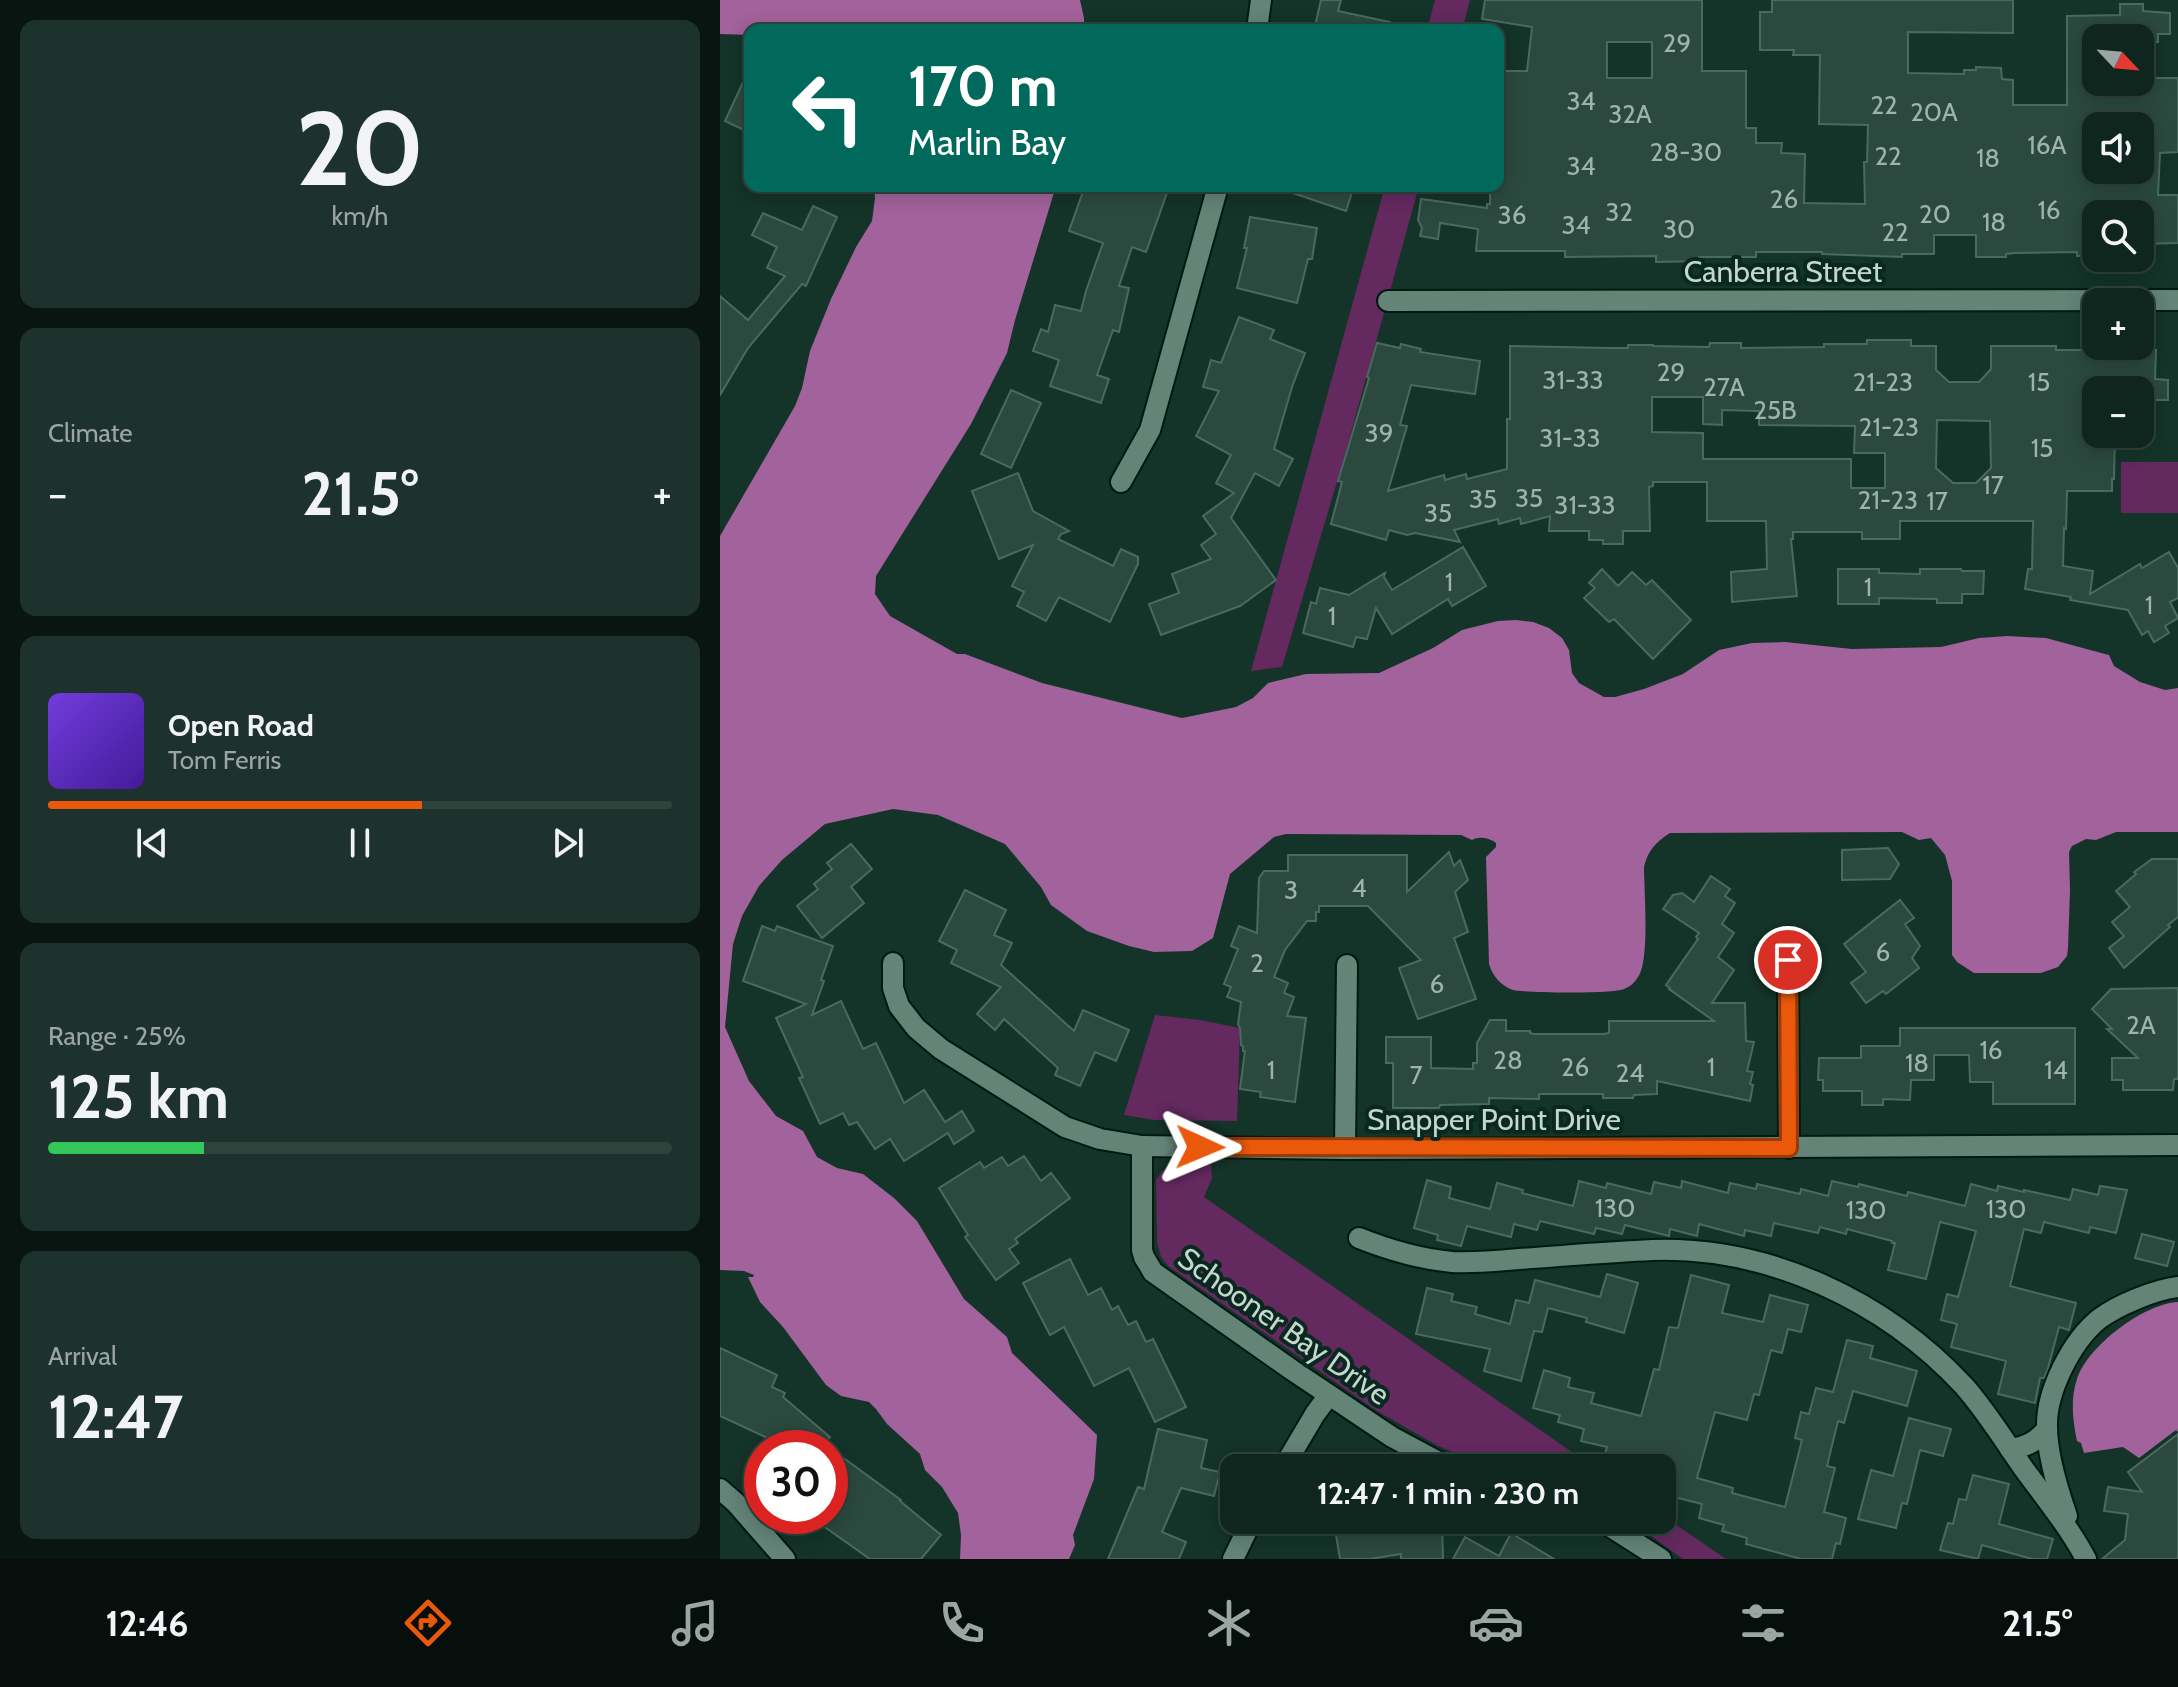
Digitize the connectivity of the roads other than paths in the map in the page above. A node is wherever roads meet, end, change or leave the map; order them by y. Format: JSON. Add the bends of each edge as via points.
{"nodes":[{"id":1,"x":1261,"y":0,"type":"edge"},
{"id":2,"x":1258,"y":24,"type":"edge"},
{"id":3,"x":1216,"y":192,"type":"edge"},
{"id":4,"x":2178,"y":300,"type":"edge"},
{"id":5,"x":1388,"y":301,"type":"dead end"},
{"id":6,"x":1121,"y":482,"type":"dead end"},
{"id":7,"x":1788,"y":960,"type":"dead end"},
{"id":8,"x":893,"y":963,"type":"dead end"},
{"id":9,"x":1347,"y":965,"type":"dead end"},
{"id":10,"x":2178,"y":1145,"type":"edge"},
{"id":11,"x":1142,"y":1146,"type":"junction"},
{"id":12,"x":1789,"y":1148,"type":"junction"},
{"id":13,"x":1345,"y":1149,"type":"junction"},
{"id":14,"x":1359,"y":1238,"type":"dead end"},
{"id":15,"x":2178,"y":1287,"type":"edge"},
{"id":16,"x":1329,"y":1395,"type":"junction"},
{"id":17,"x":2047,"y":1429,"type":"junction"},
{"id":18,"x":2010,"y":1449,"type":"junction"},
{"id":19,"x":1291,"y":1454,"type":"edge"},
{"id":20,"x":1424,"y":1454,"type":"edge"},
{"id":21,"x":720,"y":1489,"type":"edge"},
{"id":22,"x":1245,"y":1534,"type":"edge"},
{"id":23,"x":1622,"y":1534,"type":"edge"},
{"id":24,"x":2083,"y":1553,"type":"edge"},
{"id":25,"x":785,"y":1559,"type":"edge"},
{"id":26,"x":1233,"y":1559,"type":"edge"},
{"id":27,"x":1661,"y":1559,"type":"edge"}],
"edges":[{"from":1,"to":2,"type":"street"},
{"from":3,"to":6,"type":"street","via":[[1150,430]]},
{"from":4,"to":5,"type":"street","name":"Canberra Street"},
{"from":7,"to":12,"type":"street"},
{"from":8,"to":11,"type":"street","name":"Snapper Point Drive","via":[[899,1006],[941,1049],[1065,1127]]},
{"from":9,"to":13,"type":"street"},
{"from":10,"to":12,"type":"street","name":"Snapper Point Drive"},
{"from":11,"to":13,"type":"street","name":"Snapper Point Drive"},
{"from":11,"to":16,"type":"street","name":"Schooner Bay Drive","via":[[1142,1250],[1153,1272]]},
{"from":12,"to":13,"type":"street","name":"Snapper Point Drive"},
{"from":14,"to":18,"type":"street","via":[[1452,1262],[1654,1250],[1710,1254],[1785,1269],[1854,1302],[1921,1345],[1971,1394]]},
{"from":15,"to":17,"type":"street","via":[[2151,1294],[2096,1322],[2061,1371]]},
{"from":16,"to":19,"type":"street"},
{"from":16,"to":20,"type":"street","name":"Schooner Bay Drive"},
{"from":17,"to":18,"type":"street","via":[[2033,1443]]},
{"from":17,"to":24,"type":"street","via":[[2064,1508]]},
{"from":18,"to":24,"type":"street"},
{"from":21,"to":25,"type":"street"},
{"from":22,"to":26,"type":"street"},
{"from":23,"to":27,"type":"street"}]}
